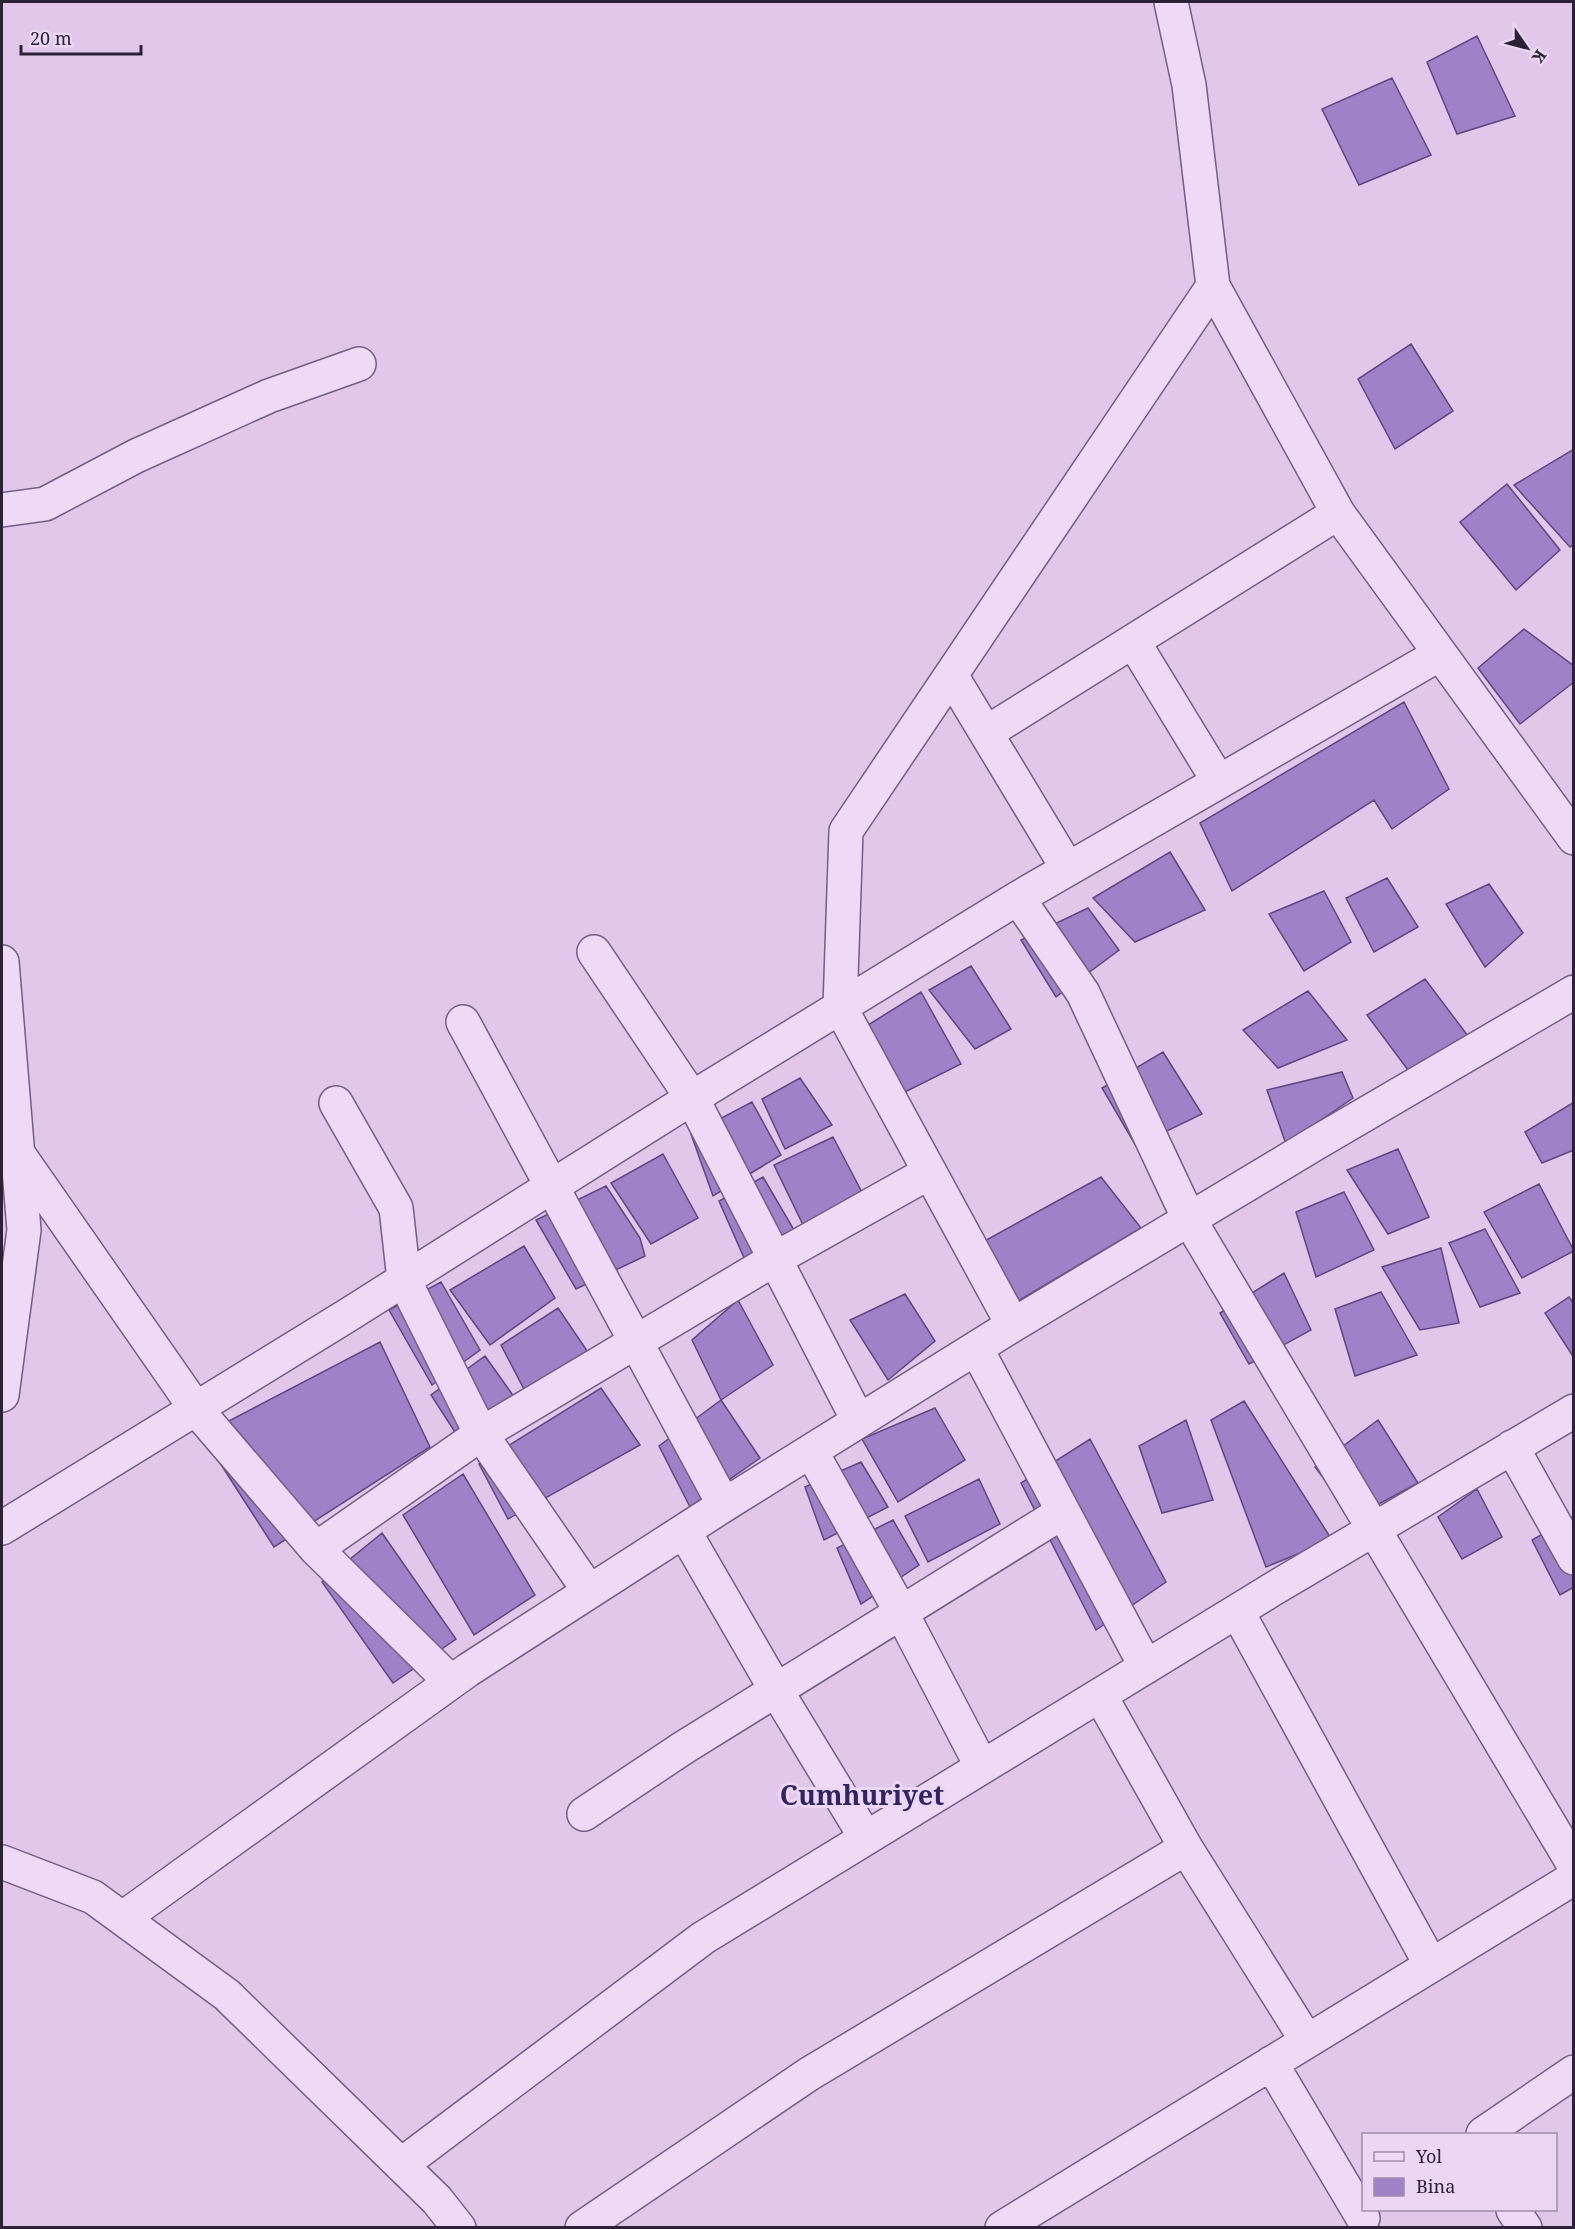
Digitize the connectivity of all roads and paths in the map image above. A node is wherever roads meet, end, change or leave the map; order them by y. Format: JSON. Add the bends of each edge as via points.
{"nodes":[{"id":1,"x":1170,"y":2,"type":"edge"},
{"id":2,"x":1213,"y":286,"type":"junction"},
{"id":3,"x":359,"y":364,"type":"dead end"},
{"id":4,"x":2,"y":510,"type":"edge"},
{"id":5,"x":1338,"y":513,"type":"junction"},
{"id":6,"x":1133,"y":641,"type":"junction"},
{"id":7,"x":1440,"y":654,"type":"junction"},
{"id":8,"x":951,"y":675,"type":"junction"},
{"id":9,"x":986,"y":732,"type":"junction"},
{"id":10,"x":1219,"y":782,"type":"junction"},
{"id":11,"x":1574,"y":838,"type":"edge"},
{"id":12,"x":1068,"y":869,"type":"junction"},
{"id":13,"x":1018,"y":898,"type":"junction"},
{"id":14,"x":594,"y":952,"type":"dead end"},
{"id":15,"x":2,"y":962,"type":"edge"},
{"id":16,"x":1574,"y":992,"type":"edge"},
{"id":17,"x":840,"y":1007,"type":"junction"},
{"id":18,"x":463,"y":1022,"type":"dead end"},
{"id":19,"x":692,"y":1098,"type":"junction"},
{"id":20,"x":336,"y":1103,"type":"dead end"},
{"id":21,"x":17,"y":1152,"type":"junction"},
{"id":22,"x":930,"y":1172,"type":"junction"},
{"id":23,"x":552,"y":1186,"type":"junction"},
{"id":24,"x":1189,"y":1219,"type":"junction"},
{"id":25,"x":775,"y":1259,"type":"junction"},
{"id":26,"x":404,"y":1280,"type":"junction"},
{"id":27,"x":1013,"y":1325,"type":"junction"},
{"id":28,"x":636,"y":1342,"type":"junction"},
{"id":29,"x":976,"y":1348,"type":"junction"},
{"id":30,"x":2,"y":1395,"type":"edge"},
{"id":31,"x":196,"y":1408,"type":"junction"},
{"id":32,"x":1574,"y":1411,"type":"edge"},
{"id":33,"x":858,"y":1420,"type":"junction"},
{"id":34,"x":481,"y":1434,"type":"junction"},
{"id":35,"x":1512,"y":1447,"type":"junction"},
{"id":36,"x":811,"y":1451,"type":"junction"},
{"id":37,"x":724,"y":1505,"type":"junction"},
{"id":38,"x":1063,"y":1512,"type":"junction"},
{"id":39,"x":2,"y":1528,"type":"edge"},
{"id":40,"x":1374,"y":1530,"type":"junction"},
{"id":41,"x":684,"y":1531,"type":"junction"},
{"id":42,"x":316,"y":1549,"type":"junction"},
{"id":43,"x":1574,"y":1558,"type":"edge"},
{"id":44,"x":590,"y":1591,"type":"junction"},
{"id":45,"x":1238,"y":1611,"type":"junction"},
{"id":46,"x":901,"y":1612,"type":"junction"},
{"id":47,"x":1146,"y":1668,"type":"junction"},
{"id":48,"x":450,"y":1682,"type":"junction"},
{"id":49,"x":776,"y":1690,"type":"junction"},
{"id":50,"x":1100,"y":1695,"type":"junction"},
{"id":51,"x":982,"y":1767,"type":"junction"},
{"id":52,"x":584,"y":1814,"type":"dead end"},
{"id":53,"x":866,"y":1838,"type":"junction"},
{"id":54,"x":1186,"y":1848,"type":"junction"},
{"id":55,"x":2,"y":1862,"type":"edge"},
{"id":56,"x":1574,"y":1865,"type":"edge"},
{"id":57,"x":1574,"y":1878,"type":"edge"},
{"id":58,"x":123,"y":1918,"type":"junction"},
{"id":59,"x":1431,"y":1965,"type":"junction"},
{"id":60,"x":1307,"y":2041,"type":"junction"},
{"id":61,"x":1271,"y":2063,"type":"junction"},
{"id":62,"x":1574,"y":2072,"type":"edge"},
{"id":63,"x":1484,"y":2133,"type":"edge"},
{"id":64,"x":401,"y":2165,"type":"junction"},
{"id":65,"x":1514,"y":2211,"type":"edge"},
{"id":66,"x":1363,"y":2218,"type":"edge"},
{"id":67,"x":459,"y":2228,"type":"edge"},
{"id":68,"x":582,"y":2228,"type":"edge"},
{"id":69,"x":1002,"y":2228,"type":"edge"},
{"id":70,"x":1525,"y":2228,"type":"edge"}],
"edges":[{"from":1,"to":2,"type":"street","via":[[1189,85]]},
{"from":2,"to":5,"type":"street"},
{"from":2,"to":8,"type":"street"},
{"from":3,"to":4,"type":"street","via":[[269,396],[136,456],[45,504]]},
{"from":5,"to":6,"type":"street"},
{"from":5,"to":7,"type":"street"},
{"from":6,"to":9,"type":"street"},
{"from":6,"to":10,"type":"street"},
{"from":7,"to":10,"type":"street"},
{"from":7,"to":11,"type":"street"},
{"from":8,"to":9,"type":"street"},
{"from":8,"to":17,"type":"street","via":[[846,831]]},
{"from":9,"to":12,"type":"street"},
{"from":10,"to":12,"type":"street"},
{"from":12,"to":13,"type":"street"},
{"from":13,"to":17,"type":"street"},
{"from":13,"to":24,"type":"street","via":[[1083,993]]},
{"from":14,"to":19,"type":"street"},
{"from":15,"to":21,"type":"street"},
{"from":16,"to":24,"type":"street"},
{"from":17,"to":19,"type":"street"},
{"from":17,"to":22,"type":"street"},
{"from":18,"to":23,"type":"street"},
{"from":19,"to":23,"type":"street"},
{"from":19,"to":25,"type":"street"},
{"from":20,"to":26,"type":"street","via":[[396,1208]]},
{"from":21,"to":30,"type":"street","via":[[24,1230]]},
{"from":21,"to":31,"type":"street"},
{"from":22,"to":25,"type":"street"},
{"from":22,"to":27,"type":"street"},
{"from":23,"to":26,"type":"street"},
{"from":23,"to":28,"type":"street"},
{"from":24,"to":27,"type":"street"},
{"from":24,"to":40,"type":"street"},
{"from":25,"to":28,"type":"street"},
{"from":25,"to":33,"type":"street"},
{"from":26,"to":31,"type":"street"},
{"from":26,"to":34,"type":"street"},
{"from":27,"to":29,"type":"street"},
{"from":28,"to":34,"type":"street"},
{"from":28,"to":37,"type":"street"},
{"from":29,"to":33,"type":"street"},
{"from":29,"to":38,"type":"street"},
{"from":31,"to":39,"type":"street"},
{"from":31,"to":42,"type":"street"},
{"from":32,"to":35,"type":"street"},
{"from":33,"to":36,"type":"street"},
{"from":34,"to":42,"type":"street"},
{"from":34,"to":44,"type":"street"},
{"from":35,"to":40,"type":"street"},
{"from":35,"to":43,"type":"street"},
{"from":36,"to":37,"type":"street"},
{"from":36,"to":46,"type":"street"},
{"from":37,"to":41,"type":"street"},
{"from":38,"to":46,"type":"street"},
{"from":38,"to":47,"type":"street"},
{"from":40,"to":45,"type":"street"},
{"from":40,"to":56,"type":"street"},
{"from":41,"to":44,"type":"street"},
{"from":41,"to":49,"type":"street"},
{"from":42,"to":48,"type":"street"},
{"from":44,"to":48,"type":"street"},
{"from":45,"to":47,"type":"street"},
{"from":45,"to":59,"type":"street"},
{"from":46,"to":49,"type":"street"},
{"from":46,"to":51,"type":"street"},
{"from":47,"to":50,"type":"street"},
{"from":48,"to":58,"type":"street"},
{"from":49,"to":52,"type":"street"},
{"from":49,"to":53,"type":"street"},
{"from":50,"to":51,"type":"street"},
{"from":50,"to":54,"type":"street"},
{"from":51,"to":53,"type":"street"},
{"from":53,"to":64,"type":"street","via":[[703,1938]]},
{"from":54,"to":60,"type":"street"},
{"from":54,"to":68,"type":"street","via":[[809,2074]]},
{"from":55,"to":58,"type":"street","via":[[93,1897]]},
{"from":57,"to":59,"type":"street"},
{"from":58,"to":64,"type":"street","via":[[227,1995]]},
{"from":59,"to":60,"type":"street"},
{"from":60,"to":61,"type":"street"},
{"from":61,"to":66,"type":"street"},
{"from":61,"to":69,"type":"street"},
{"from":62,"to":63,"type":"street"},
{"from":64,"to":67,"type":"street"},
{"from":65,"to":70,"type":"street"}]}
